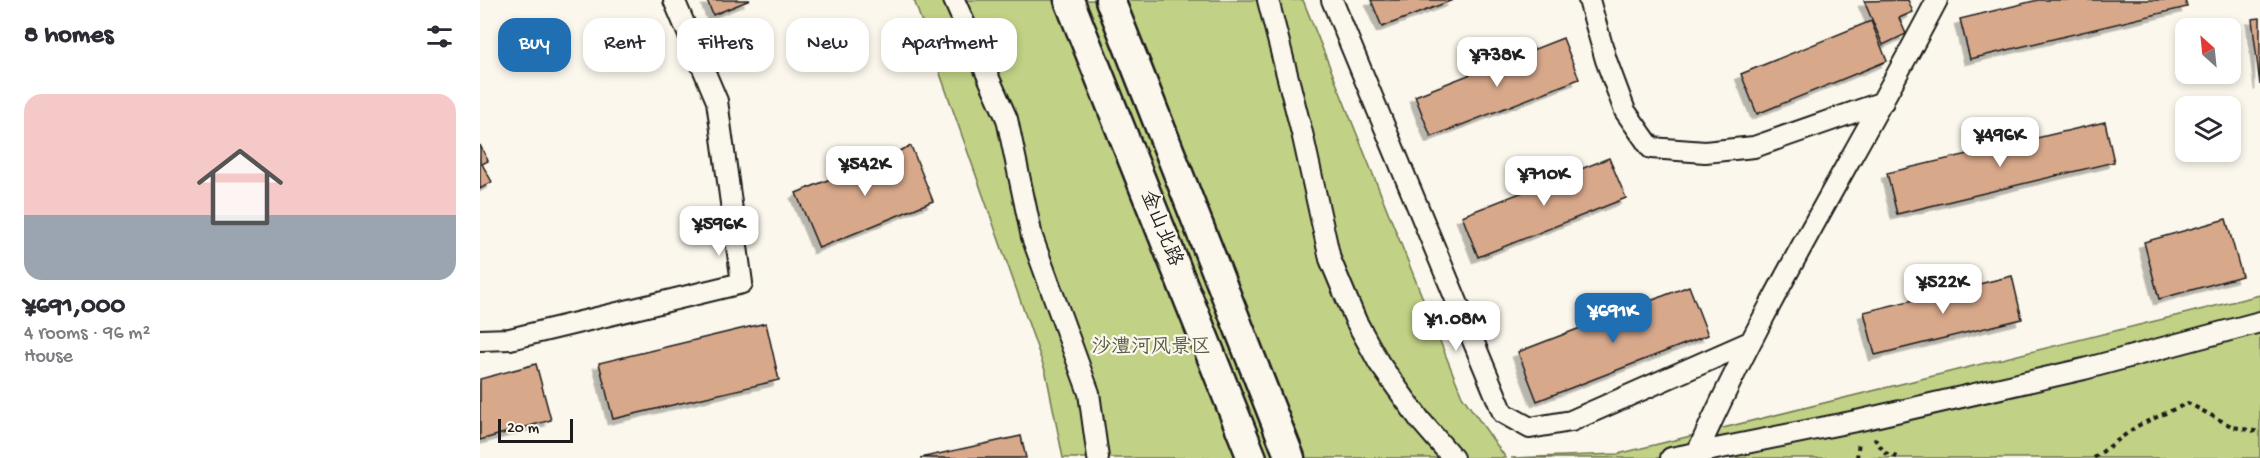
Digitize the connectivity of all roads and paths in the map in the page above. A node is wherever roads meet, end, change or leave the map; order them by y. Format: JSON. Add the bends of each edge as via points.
{"nodes":[{"id":1,"x":674,"y":0,"type":"edge"},
{"id":2,"x":954,"y":0,"type":"edge"},
{"id":3,"x":1069,"y":0,"type":"edge"},
{"id":4,"x":1110,"y":0,"type":"edge"},
{"id":5,"x":1268,"y":0,"type":"edge"},
{"id":6,"x":1332,"y":0,"type":"edge"},
{"id":7,"x":1589,"y":0,"type":"edge"},
{"id":8,"x":1937,"y":0,"type":"edge"},
{"id":9,"x":1883,"y":102,"type":"junction"},
{"id":10,"x":2260,"y":322,"type":"edge"},
{"id":11,"x":480,"y":340,"type":"edge"},
{"id":12,"x":1750,"y":342,"type":"junction"},
{"id":13,"x":2260,"y":432,"type":"edge"},
{"id":14,"x":1697,"y":453,"type":"junction"},
{"id":15,"x":1098,"y":458,"type":"edge"},
{"id":16,"x":1252,"y":458,"type":"edge"},
{"id":17,"x":1290,"y":458,"type":"edge"},
{"id":18,"x":1453,"y":458,"type":"edge"},
{"id":19,"x":1671,"y":458,"type":"edge"},
{"id":20,"x":2094,"y":458,"type":"edge"}],
"edges":[{"from":1,"to":11,"type":"street","via":[[717,101],[742,283],[510,339]]},
{"from":2,"to":15,"type":"street","via":[[1006,119],[1032,237],[1089,393]]},
{"from":3,"to":16,"type":"main road","name":"金山北路"},
{"from":4,"to":17,"type":"main road","name":"金山北路"},
{"from":5,"to":18,"type":"street","via":[[1330,259],[1379,363]]},
{"from":6,"to":12,"type":"street","via":[[1503,413],[1530,428],[1571,421]]},
{"from":7,"to":9,"type":"street","via":[[1625,111],[1651,148],[1705,152],[1755,147]]},
{"from":8,"to":9,"type":"street"},
{"from":9,"to":12,"type":"street"},
{"from":10,"to":14,"type":"street","via":[[2084,369]]},
{"from":12,"to":14,"type":"street"},
{"from":13,"to":20,"type":"path","via":[[2233,427],[2188,404],[2137,426]]},
{"from":14,"to":19,"type":"street"}]}
